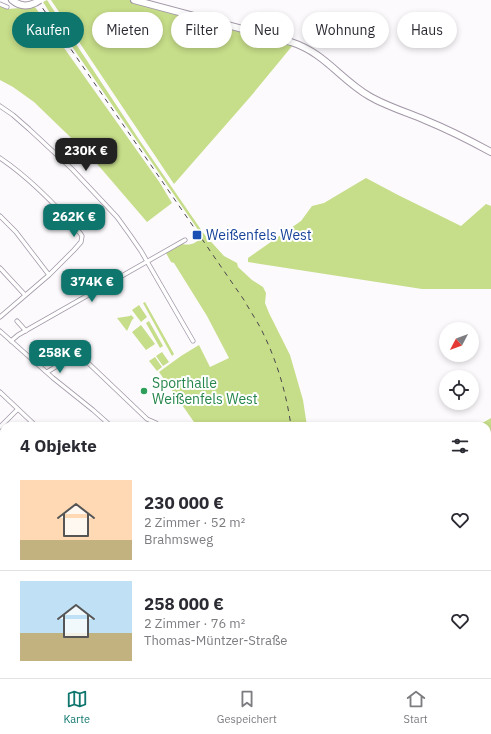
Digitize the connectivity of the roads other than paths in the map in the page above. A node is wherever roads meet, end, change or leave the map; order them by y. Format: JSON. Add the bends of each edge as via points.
{"nodes":[{"id":1,"x":12,"y":0,"type":"edge"},
{"id":2,"x":134,"y":0,"type":"edge"},
{"id":3,"x":37,"y":2,"type":"edge"},
{"id":4,"x":0,"y":4,"type":"edge"},
{"id":5,"x":7,"y":7,"type":"dead end"},
{"id":6,"x":0,"y":106,"type":"edge"},
{"id":7,"x":491,"y":152,"type":"edge"},
{"id":8,"x":0,"y":158,"type":"edge"},
{"id":9,"x":0,"y":216,"type":"edge"},
{"id":10,"x":185,"y":240,"type":"dead end"},
{"id":11,"x":147,"y":262,"type":"junction"},
{"id":12,"x":0,"y":268,"type":"edge"},
{"id":13,"x":49,"y":275,"type":"junction"},
{"id":14,"x":25,"y":296,"type":"junction"},
{"id":15,"x":0,"y":317,"type":"edge"},
{"id":16,"x":17,"y":321,"type":"dead end"},
{"id":17,"x":0,"y":331,"type":"edge"},
{"id":18,"x":26,"y":331,"type":"junction"},
{"id":19,"x":193,"y":340,"type":"dead end"},
{"id":20,"x":11,"y":341,"type":"junction"},
{"id":21,"x":47,"y":372,"type":"junction"},
{"id":22,"x":0,"y":392,"type":"edge"},
{"id":23,"x":18,"y":409,"type":"junction"},
{"id":24,"x":5,"y":422,"type":"edge"},
{"id":25,"x":32,"y":422,"type":"edge"},
{"id":26,"x":107,"y":422,"type":"edge"},
{"id":27,"x":154,"y":422,"type":"edge"}],
"edges":[{"from":1,"to":3,"type":"main road","via":[[23,6]]},
{"from":2,"to":7,"type":"main road","via":[[302,46],[312,51],[367,95],[444,128]]},
{"from":4,"to":5,"type":"street"},
{"from":6,"to":11,"type":"street","via":[[40,138],[104,202],[131,236]]},
{"from":8,"to":13,"type":"street","via":[[55,204],[82,236],[74,250]]},
{"from":9,"to":13,"type":"street","via":[[16,232]]},
{"from":10,"to":11,"type":"street"},
{"from":11,"to":18,"type":"street"},
{"from":11,"to":19,"type":"street"},
{"from":12,"to":14,"type":"street"},
{"from":13,"to":14,"type":"street"},
{"from":14,"to":15,"type":"street"},
{"from":16,"to":18,"type":"street"},
{"from":17,"to":20,"type":"street"},
{"from":18,"to":20,"type":"street"},
{"from":20,"to":21,"type":"street"},
{"from":21,"to":26,"type":"street"},
{"from":21,"to":27,"type":"street","via":[[74,356],[79,356],[147,419]]},
{"from":22,"to":23,"type":"street"},
{"from":23,"to":24,"type":"street"},
{"from":23,"to":25,"type":"street"}]}
